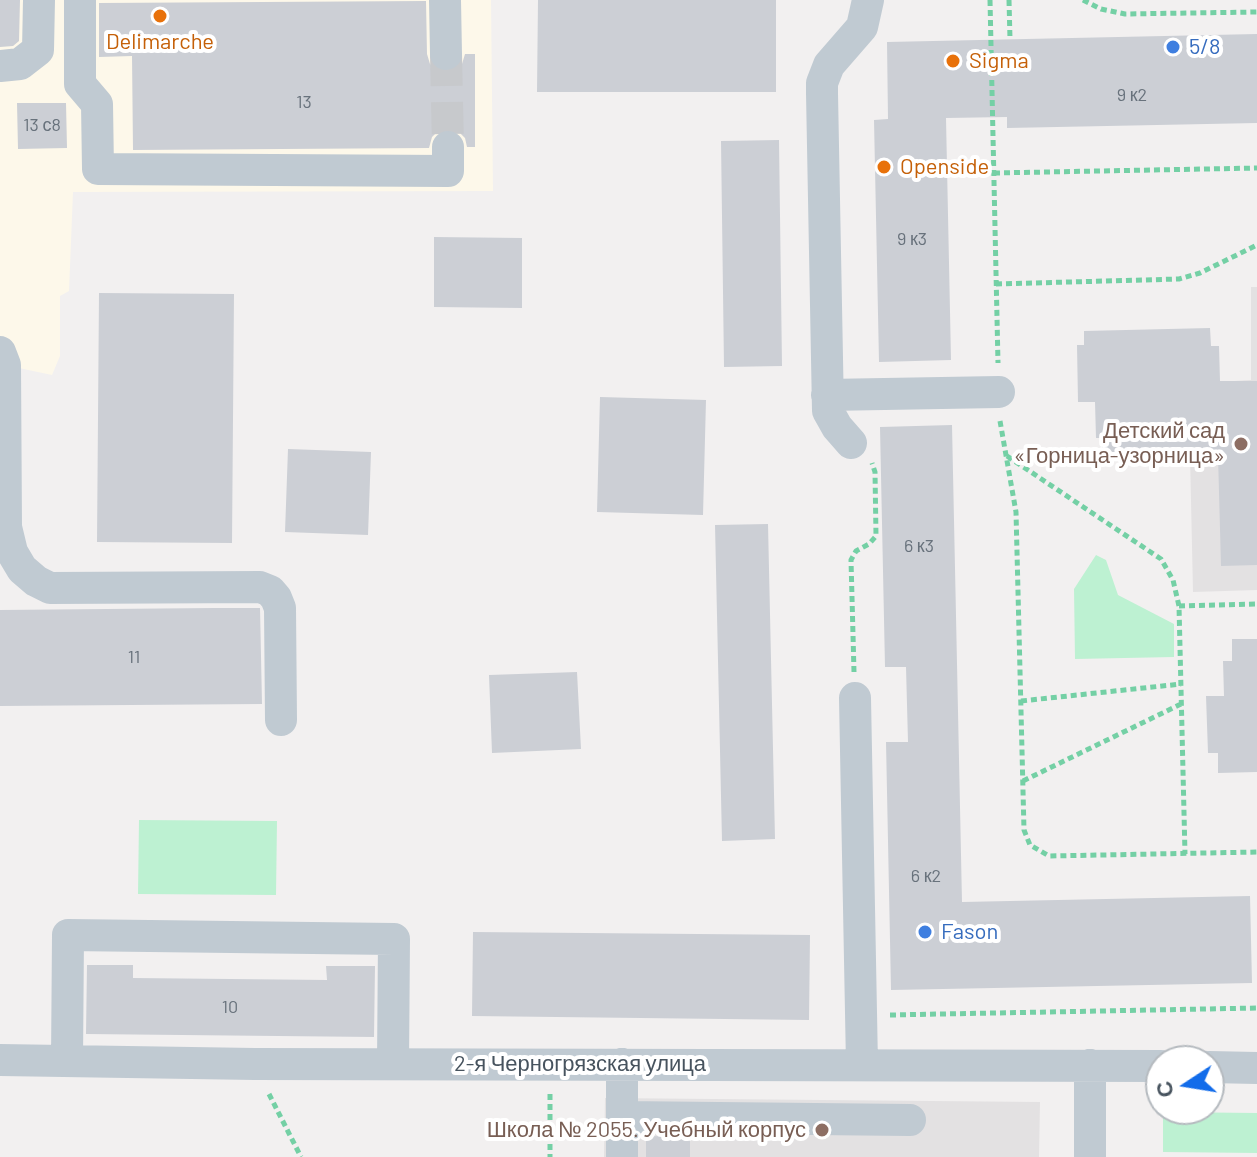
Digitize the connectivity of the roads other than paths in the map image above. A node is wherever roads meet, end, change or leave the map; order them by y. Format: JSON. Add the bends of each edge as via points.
{"nodes":[{"id":1,"x":39,"y":0,"type":"edge"},
{"id":2,"x":80,"y":0,"type":"edge"},
{"id":3,"x":445,"y":0,"type":"edge"},
{"id":4,"x":868,"y":0,"type":"edge"},
{"id":5,"x":446,"y":54,"type":"tunnel mouth"},
{"id":6,"x":0,"y":66,"type":"edge"},
{"id":7,"x":448,"y":147,"type":"tunnel mouth"},
{"id":8,"x":0,"y":352,"type":"edge"},
{"id":9,"x":999,"y":392,"type":"road end"},
{"id":10,"x":827,"y":395,"type":"junction"},
{"id":11,"x":851,"y":443,"type":"road end"},
{"id":12,"x":854,"y":687,"type":"road end"},
{"id":13,"x":281,"y":720,"type":"dead end"},
{"id":14,"x":0,"y":1060,"type":"edge"},
{"id":15,"x":67,"y":1061,"type":"junction"},
{"id":16,"x":393,"y":1064,"type":"junction"},
{"id":17,"x":622,"y":1064,"type":"junction"},
{"id":18,"x":862,"y":1065,"type":"junction"},
{"id":19,"x":1090,"y":1065,"type":"junction"},
{"id":20,"x":1145,"y":1066,"type":"edge"},
{"id":21,"x":1225,"y":1067,"type":"edge"},
{"id":22,"x":1257,"y":1068,"type":"edge"},
{"id":23,"x":622,"y":1117,"type":"junction"},
{"id":24,"x":910,"y":1120,"type":"dead end"},
{"id":25,"x":622,"y":1157,"type":"edge"},
{"id":26,"x":1090,"y":1157,"type":"edge"}],
"edges":[{"from":1,"to":6,"type":"street","via":[[38,50],[20,64]]},
{"from":2,"to":7,"type":"street","via":[[80,84],[97,104],[98,169],[448,171]]},
{"from":3,"to":5,"type":"street"},
{"from":4,"to":10,"type":"street","via":[[862,27],[829,65],[822,83]]},
{"from":8,"to":13,"type":"street","via":[[5,365],[6,527],[22,569],[50,588],[270,591],[280,608]]},
{"from":9,"to":10,"type":"street"},
{"from":10,"to":11,"type":"street","via":[[828,411]]},
{"from":12,"to":18,"type":"street"},
{"from":14,"to":15,"type":"street","name":"2-я Черногрязская улица"},
{"from":15,"to":16,"type":"street","name":"2-я Черногрязская улица"},
{"from":15,"to":16,"type":"street","via":[[68,935],[394,939]]},
{"from":16,"to":17,"type":"street","name":"2-я Черногрязская улица"},
{"from":17,"to":18,"type":"street","name":"2-я Черногрязская улица"},
{"from":17,"to":23,"type":"street"},
{"from":18,"to":19,"type":"street","name":"2-я Черногрязская улица"},
{"from":19,"to":20,"type":"street","name":"2-я Черногрязская улица"},
{"from":19,"to":26,"type":"street"},
{"from":21,"to":22,"type":"street"},
{"from":23,"to":24,"type":"street"},
{"from":23,"to":25,"type":"street"}]}
